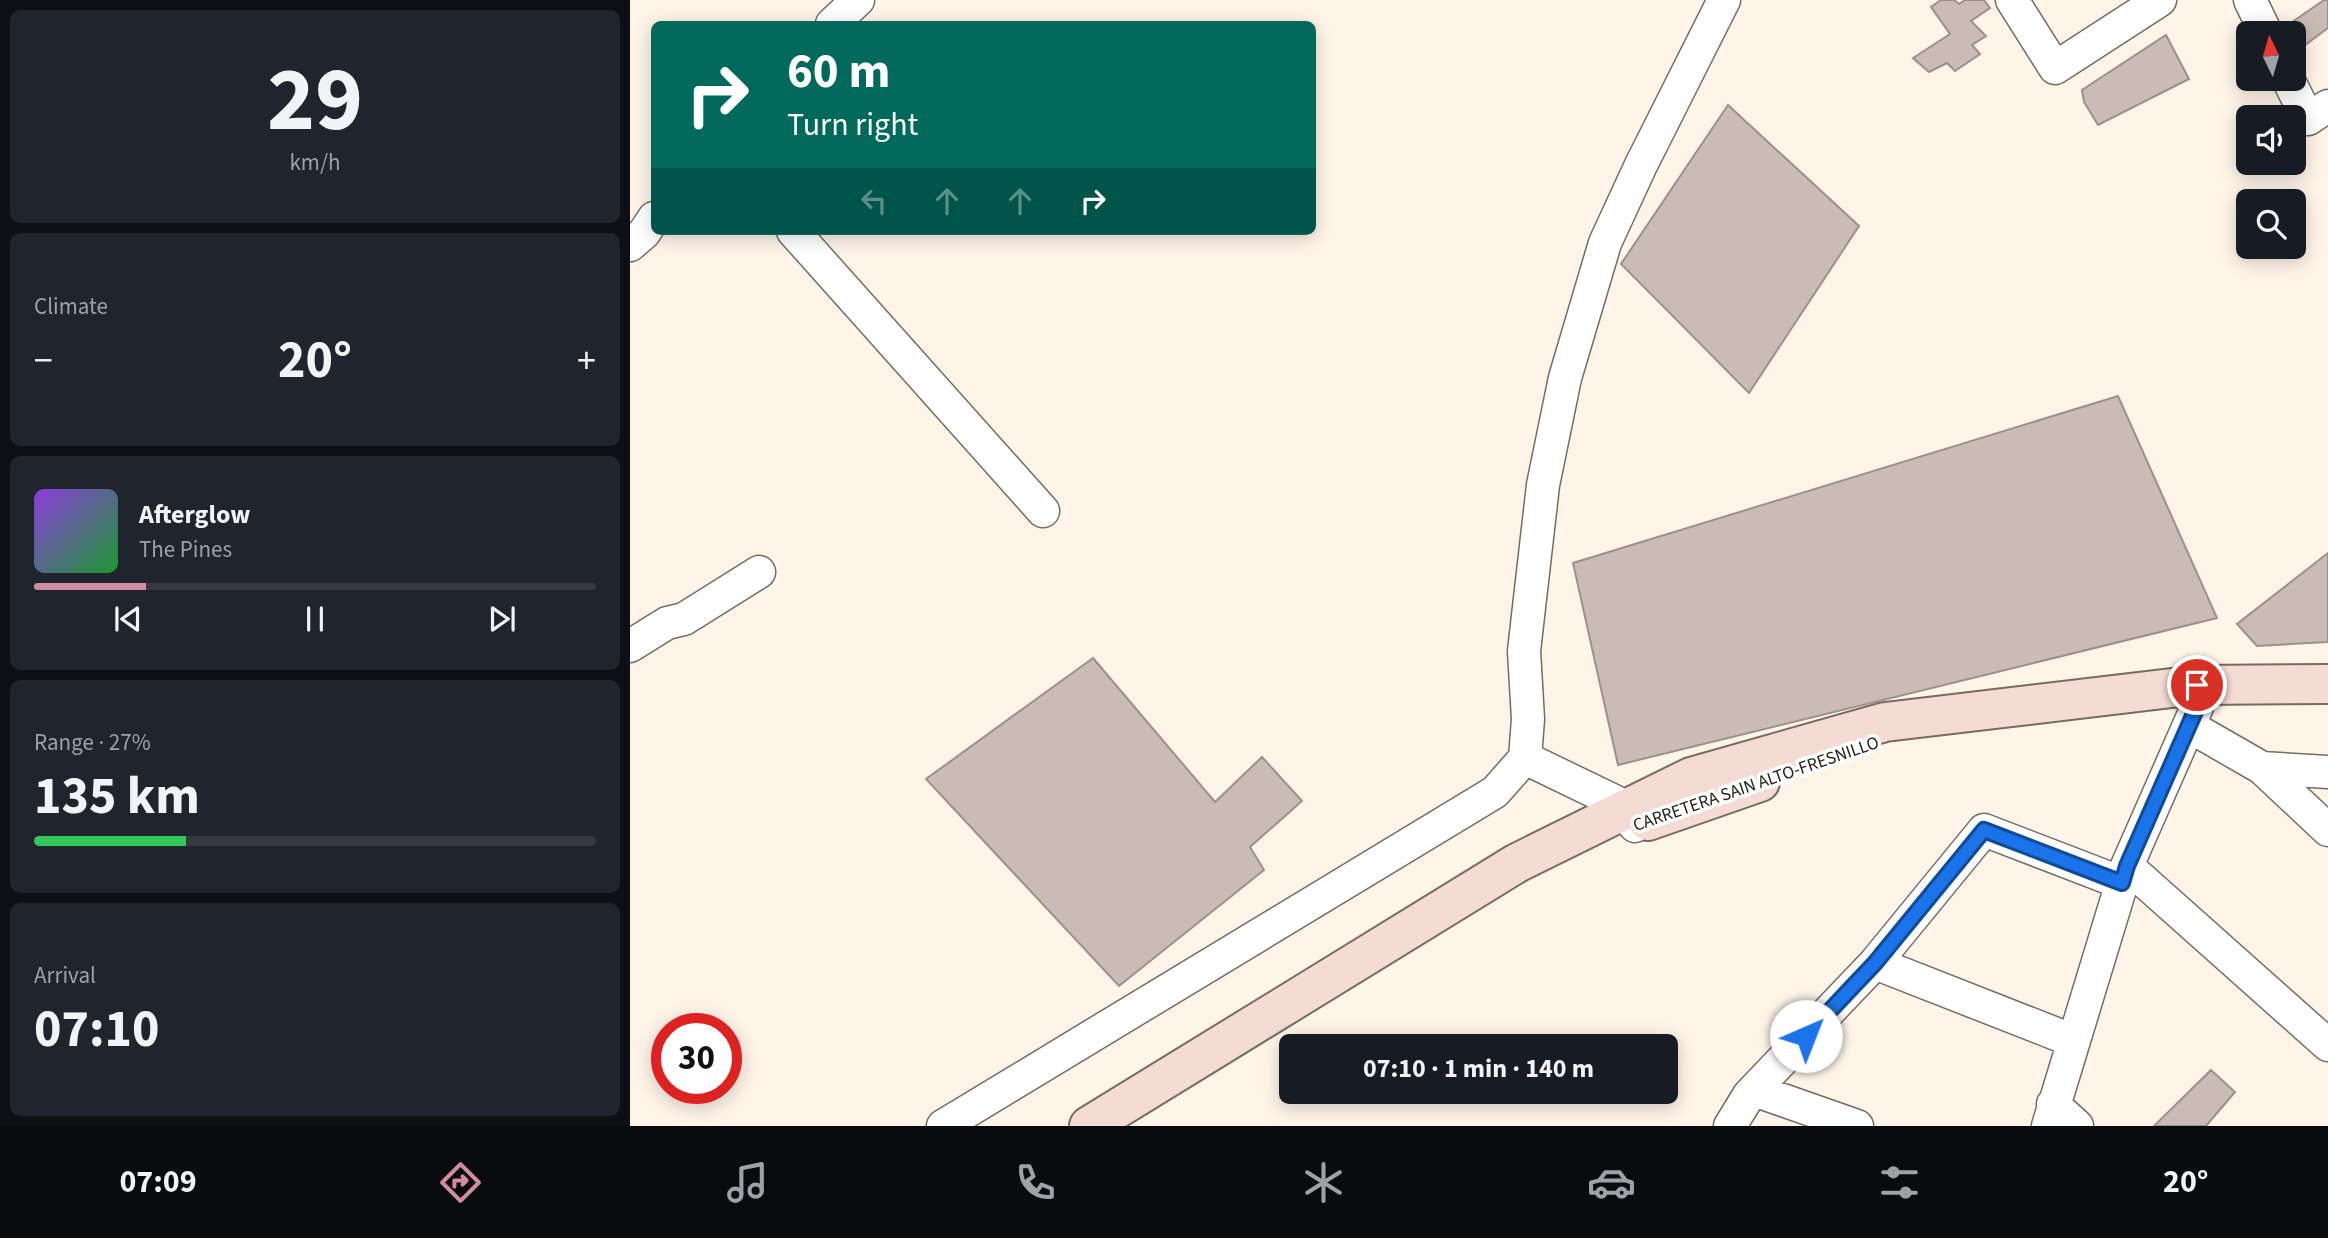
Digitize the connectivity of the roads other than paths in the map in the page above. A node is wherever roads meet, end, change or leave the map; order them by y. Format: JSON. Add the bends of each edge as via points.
{"nodes":[{"id":1,"x":858,"y":0,"type":"edge"},
{"id":2,"x":1724,"y":0,"type":"edge"},
{"id":3,"x":2012,"y":0,"type":"edge"},
{"id":4,"x":2160,"y":0,"type":"edge"},
{"id":5,"x":2250,"y":0,"type":"edge"},
{"id":6,"x":835,"y":21,"type":"edge"},
{"id":7,"x":2260,"y":21,"type":"edge"},
{"id":8,"x":2294,"y":91,"type":"edge"},
{"id":9,"x":2328,"y":106,"type":"edge"},
{"id":10,"x":651,"y":222,"type":"edge"},
{"id":11,"x":797,"y":235,"type":"edge"},
{"id":12,"x":630,"y":245,"type":"edge"},
{"id":13,"x":1043,"y":510,"type":"dead end"},
{"id":14,"x":759,"y":572,"type":"dead end"},
{"id":15,"x":630,"y":646,"type":"edge"},
{"id":16,"x":2328,"y":684,"type":"edge"},
{"id":17,"x":2328,"y":702,"type":"edge"},
{"id":18,"x":2194,"y":706,"type":"junction"},
{"id":19,"x":1525,"y":758,"type":"junction"},
{"id":20,"x":2262,"y":768,"type":"junction"},
{"id":21,"x":2328,"y":772,"type":"edge"},
{"id":22,"x":1630,"y":818,"type":"junction"},
{"id":23,"x":2328,"y":830,"type":"edge"},
{"id":24,"x":2125,"y":874,"type":"junction"},
{"id":25,"x":1875,"y":963,"type":"junction"},
{"id":26,"x":2074,"y":1041,"type":"junction"},
{"id":27,"x":2328,"y":1045,"type":"edge"},
{"id":28,"x":1754,"y":1090,"type":"junction"},
{"id":29,"x":2051,"y":1115,"type":"edge"},
{"id":30,"x":943,"y":1126,"type":"edge"},
{"id":31,"x":1088,"y":1126,"type":"edge"},
{"id":32,"x":1139,"y":1126,"type":"edge"},
{"id":33,"x":1730,"y":1126,"type":"edge"},
{"id":34,"x":1857,"y":1126,"type":"edge"},
{"id":35,"x":2077,"y":1126,"type":"edge"}],
"edges":[{"from":1,"to":6,"type":"street"},
{"from":2,"to":19,"type":"street","via":[[1605,243],[1565,378],[1543,485],[1524,651]]},
{"from":3,"to":4,"type":"street","via":[[2055,68]]},
{"from":5,"to":7,"type":"street"},
{"from":8,"to":9,"type":"street","via":[[2308,119]]},
{"from":10,"to":12,"type":"street"},
{"from":11,"to":13,"type":"street"},
{"from":14,"to":15,"type":"street","via":[[684,620],[667,623]]},
{"from":16,"to":18,"type":"main road"},
{"from":17,"to":18,"type":"main road"},
{"from":18,"to":20,"type":"street"},
{"from":18,"to":22,"type":"main road","via":[[1885,722],[1691,777]]},
{"from":18,"to":24,"type":"street"},
{"from":19,"to":22,"type":"street","via":[[1605,795]]},
{"from":19,"to":30,"type":"street","via":[[1496,792]]},
{"from":20,"to":21,"type":"street"},
{"from":20,"to":23,"type":"street"},
{"from":22,"to":31,"type":"main road","via":[[1517,863]]},
{"from":22,"to":32,"type":"main road","name":"CARRETERA SAIN ALTO-FRESNILLO"},
{"from":24,"to":25,"type":"street","via":[[1984,830]]},
{"from":24,"to":26,"type":"street"},
{"from":24,"to":27,"type":"street"},
{"from":25,"to":26,"type":"street"},
{"from":25,"to":28,"type":"street"},
{"from":26,"to":29,"type":"street"},
{"from":28,"to":33,"type":"street"},
{"from":28,"to":34,"type":"street"},
{"from":29,"to":35,"type":"street"}]}
